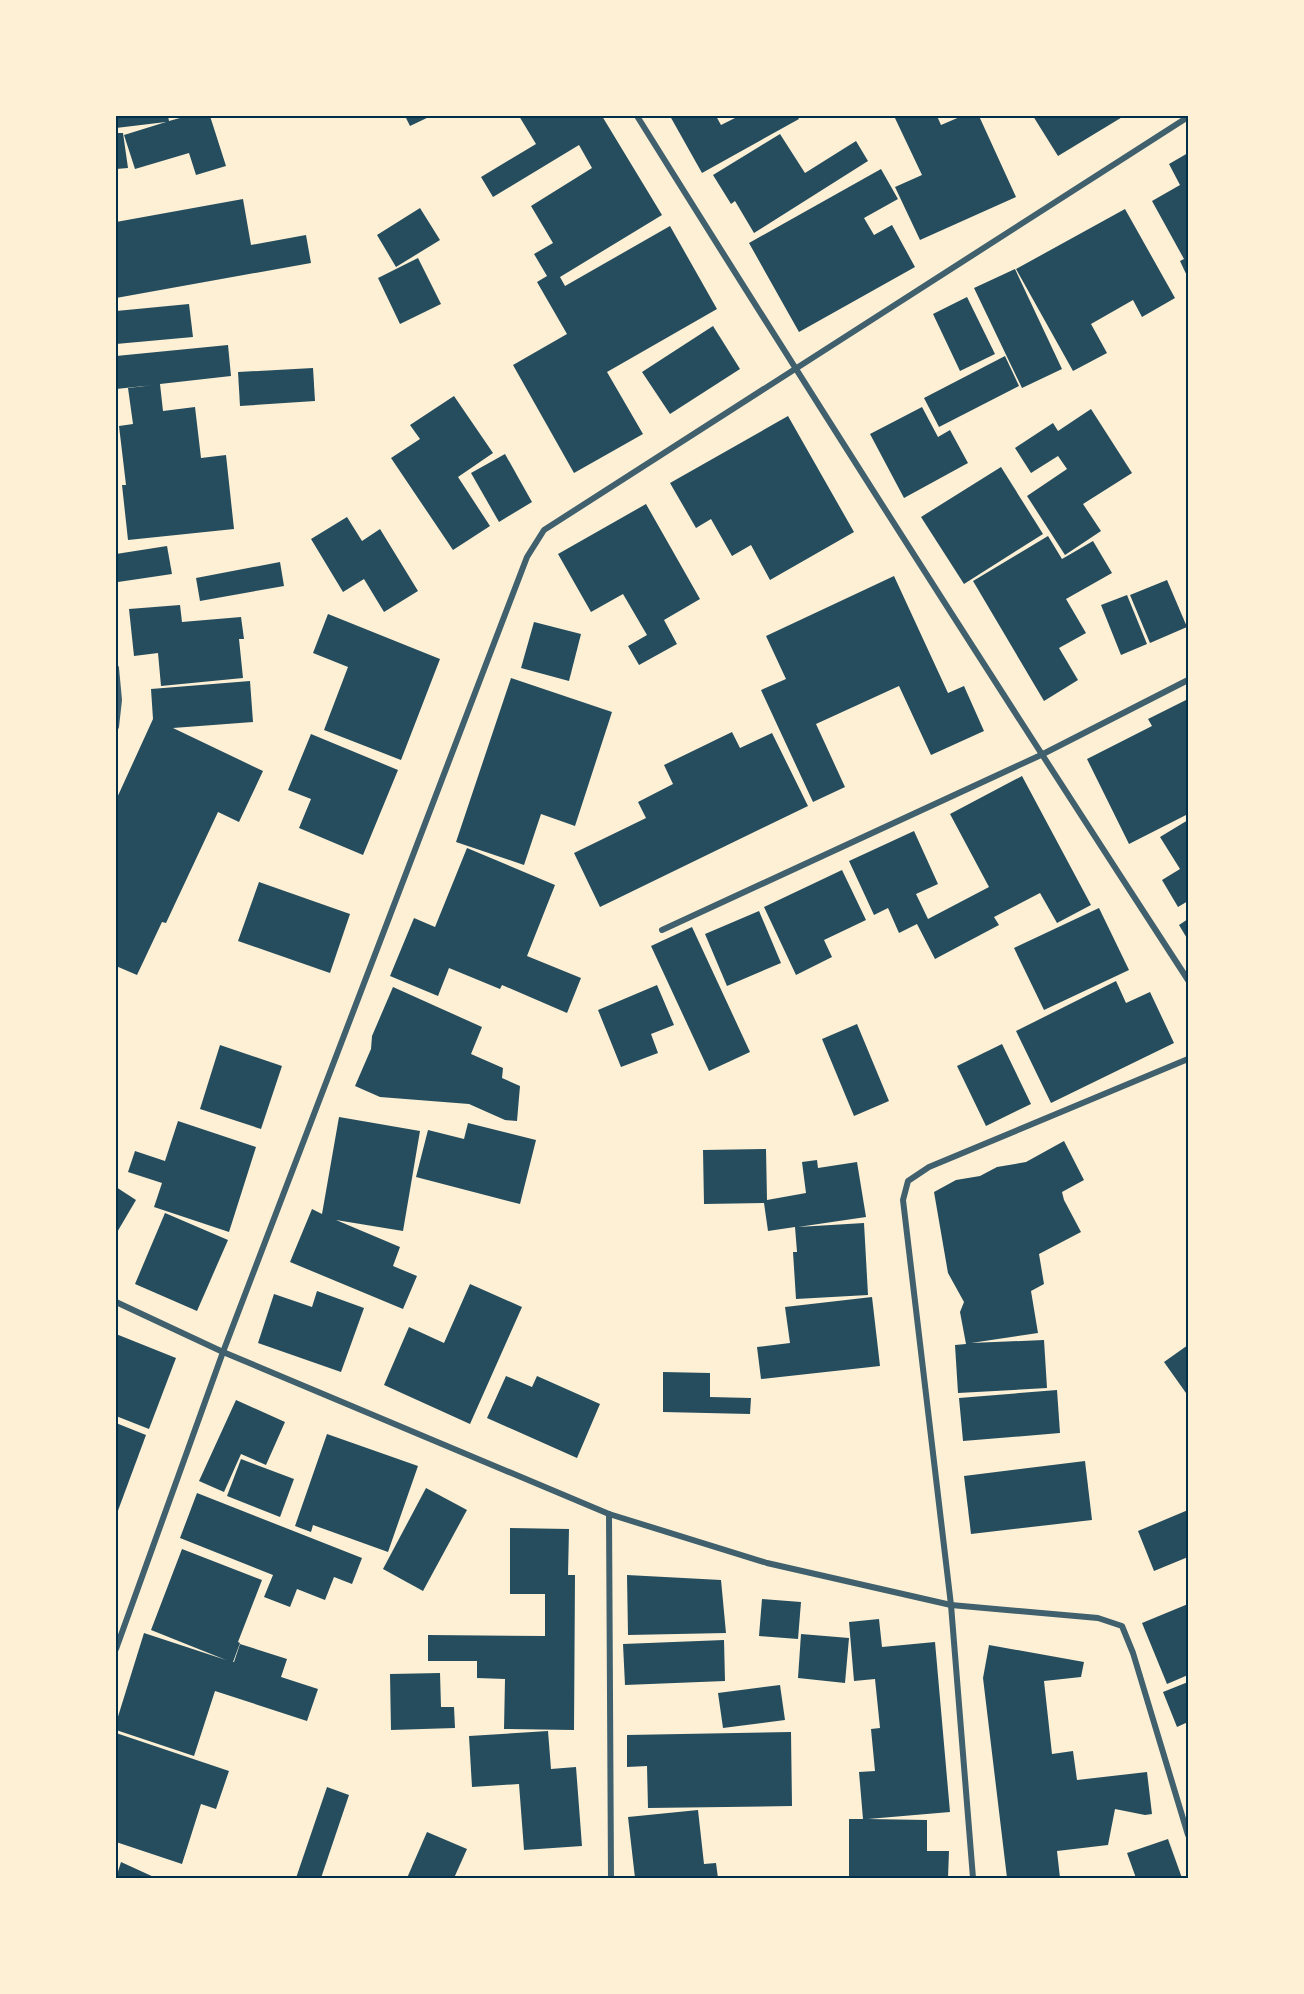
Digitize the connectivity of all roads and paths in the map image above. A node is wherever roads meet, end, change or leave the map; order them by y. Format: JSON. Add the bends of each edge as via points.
{"nodes":[{"id":1,"x":637,"y":116,"type":"edge"},
{"id":2,"x":1188,"y":117,"type":"edge"},
{"id":3,"x":795,"y":369,"type":"junction"},
{"id":4,"x":116,"y":669,"type":"edge"},
{"id":5,"x":1188,"y":680,"type":"edge"},
{"id":6,"x":116,"y":727,"type":"edge"},
{"id":7,"x":1041,"y":754,"type":"junction"},
{"id":8,"x":662,"y":930,"type":"dead end"},
{"id":9,"x":1188,"y":980,"type":"edge"},
{"id":10,"x":1188,"y":1059,"type":"edge"},
{"id":11,"x":116,"y":1302,"type":"edge"},
{"id":12,"x":224,"y":1353,"type":"junction"},
{"id":13,"x":609,"y":1514,"type":"junction"},
{"id":14,"x":951,"y":1605,"type":"junction"},
{"id":15,"x":116,"y":1649,"type":"edge"},
{"id":16,"x":1188,"y":1835,"type":"edge"},
{"id":17,"x":611,"y":1878,"type":"edge"},
{"id":18,"x":973,"y":1878,"type":"edge"}],
"edges":[{"from":1,"to":3,"type":"street"},
{"from":2,"to":3,"type":"street"},
{"from":3,"to":7,"type":"street"},
{"from":3,"to":12,"type":"street","via":[[544,530],[527,557]]},
{"from":4,"to":6,"type":"street"},
{"from":5,"to":7,"type":"street"},
{"from":7,"to":8,"type":"street"},
{"from":7,"to":9,"type":"street"},
{"from":10,"to":14,"type":"street","via":[[929,1167],[908,1181],[903,1200]]},
{"from":11,"to":12,"type":"street"},
{"from":12,"to":13,"type":"street"},
{"from":12,"to":15,"type":"street"},
{"from":13,"to":14,"type":"street","via":[[767,1563]]},
{"from":13,"to":17,"type":"street"},
{"from":14,"to":16,"type":"street","via":[[1098,1618],[1122,1626]]},
{"from":14,"to":18,"type":"street"}]}
